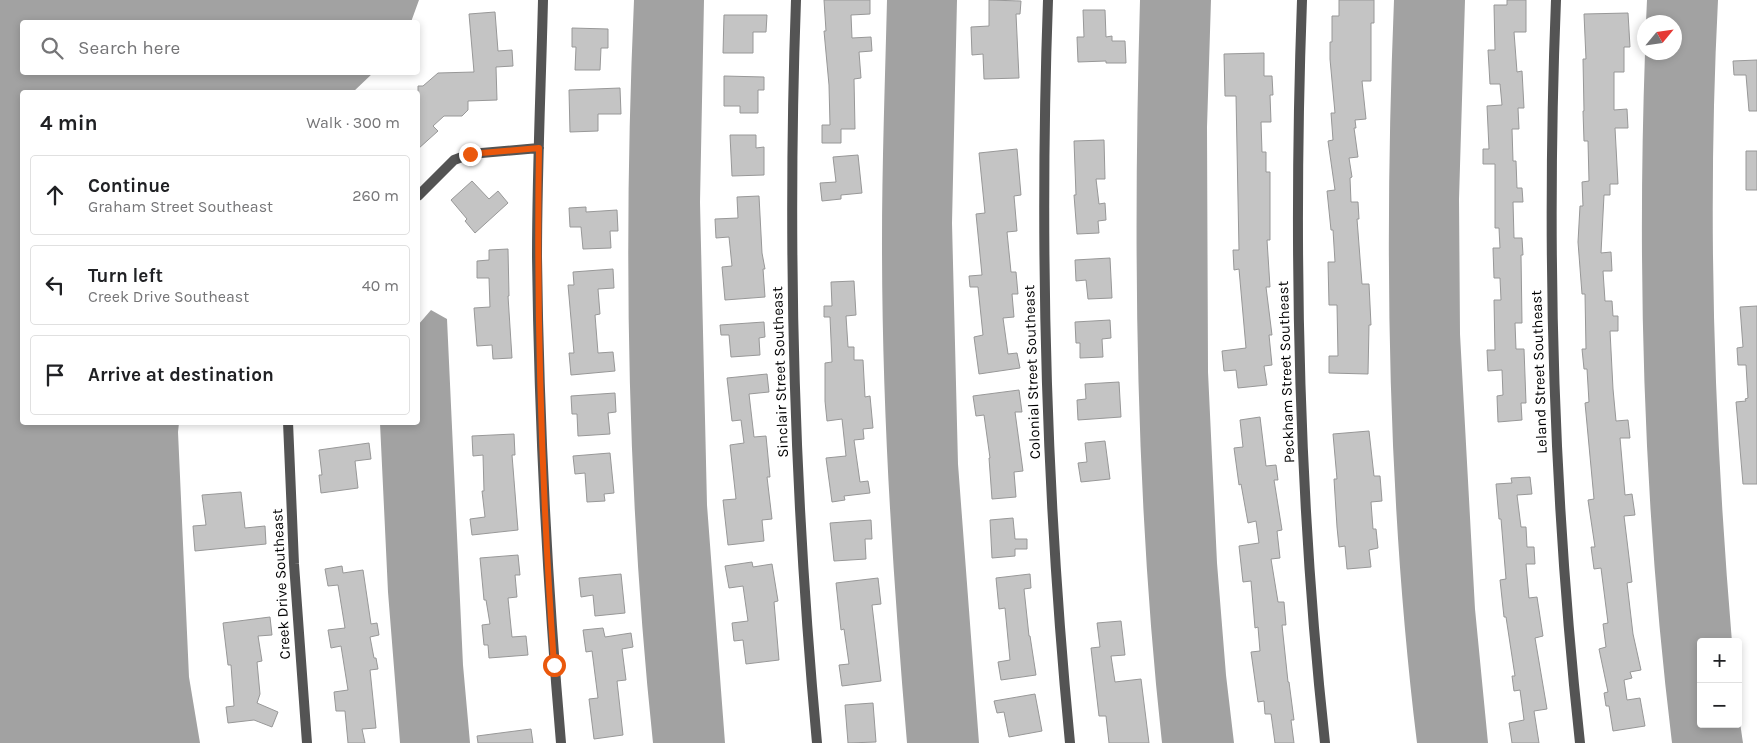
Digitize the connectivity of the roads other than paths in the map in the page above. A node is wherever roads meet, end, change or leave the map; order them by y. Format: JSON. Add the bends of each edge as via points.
{"nodes":[{"id":1,"x":543,"y":0,"type":"edge"},
{"id":2,"x":796,"y":0,"type":"edge"},
{"id":3,"x":1048,"y":0,"type":"edge"},
{"id":4,"x":1302,"y":0,"type":"edge"},
{"id":5,"x":1556,"y":0,"type":"edge"},
{"id":6,"x":539,"y":148,"type":"junction"},
{"id":7,"x":420,"y":194,"type":"edge"},
{"id":8,"x":288,"y":425,"type":"edge"},
{"id":9,"x":307,"y":743,"type":"edge"},
{"id":10,"x":561,"y":743,"type":"edge"},
{"id":11,"x":817,"y":743,"type":"edge"},
{"id":12,"x":1070,"y":743,"type":"edge"},
{"id":13,"x":1325,"y":743,"type":"edge"},
{"id":14,"x":1580,"y":743,"type":"edge"}],
"edges":[{"from":1,"to":6,"type":"street"},
{"from":2,"to":11,"type":"street","name":"Sinclair Street Southeast","via":[[792,172],[793,358],[802,554]]},
{"from":3,"to":12,"type":"street","name":"Colonial Street Southeast","via":[[1044,166],[1046,363],[1053,541]]},
{"from":4,"to":13,"type":"street","name":"Peckham Street Southeast","via":[[1298,168],[1300,356],[1307,525]]},
{"from":5,"to":14,"type":"street","name":"Leland Street Southeast","via":[[1551,170],[1553,349],[1562,547]]},
{"from":6,"to":7,"type":"street","via":[[470,154],[454,160]]},
{"from":6,"to":10,"type":"street","via":[[537,255],[542,450]]},
{"from":8,"to":9,"type":"street","name":"Creek Drive Southeast"}]}
